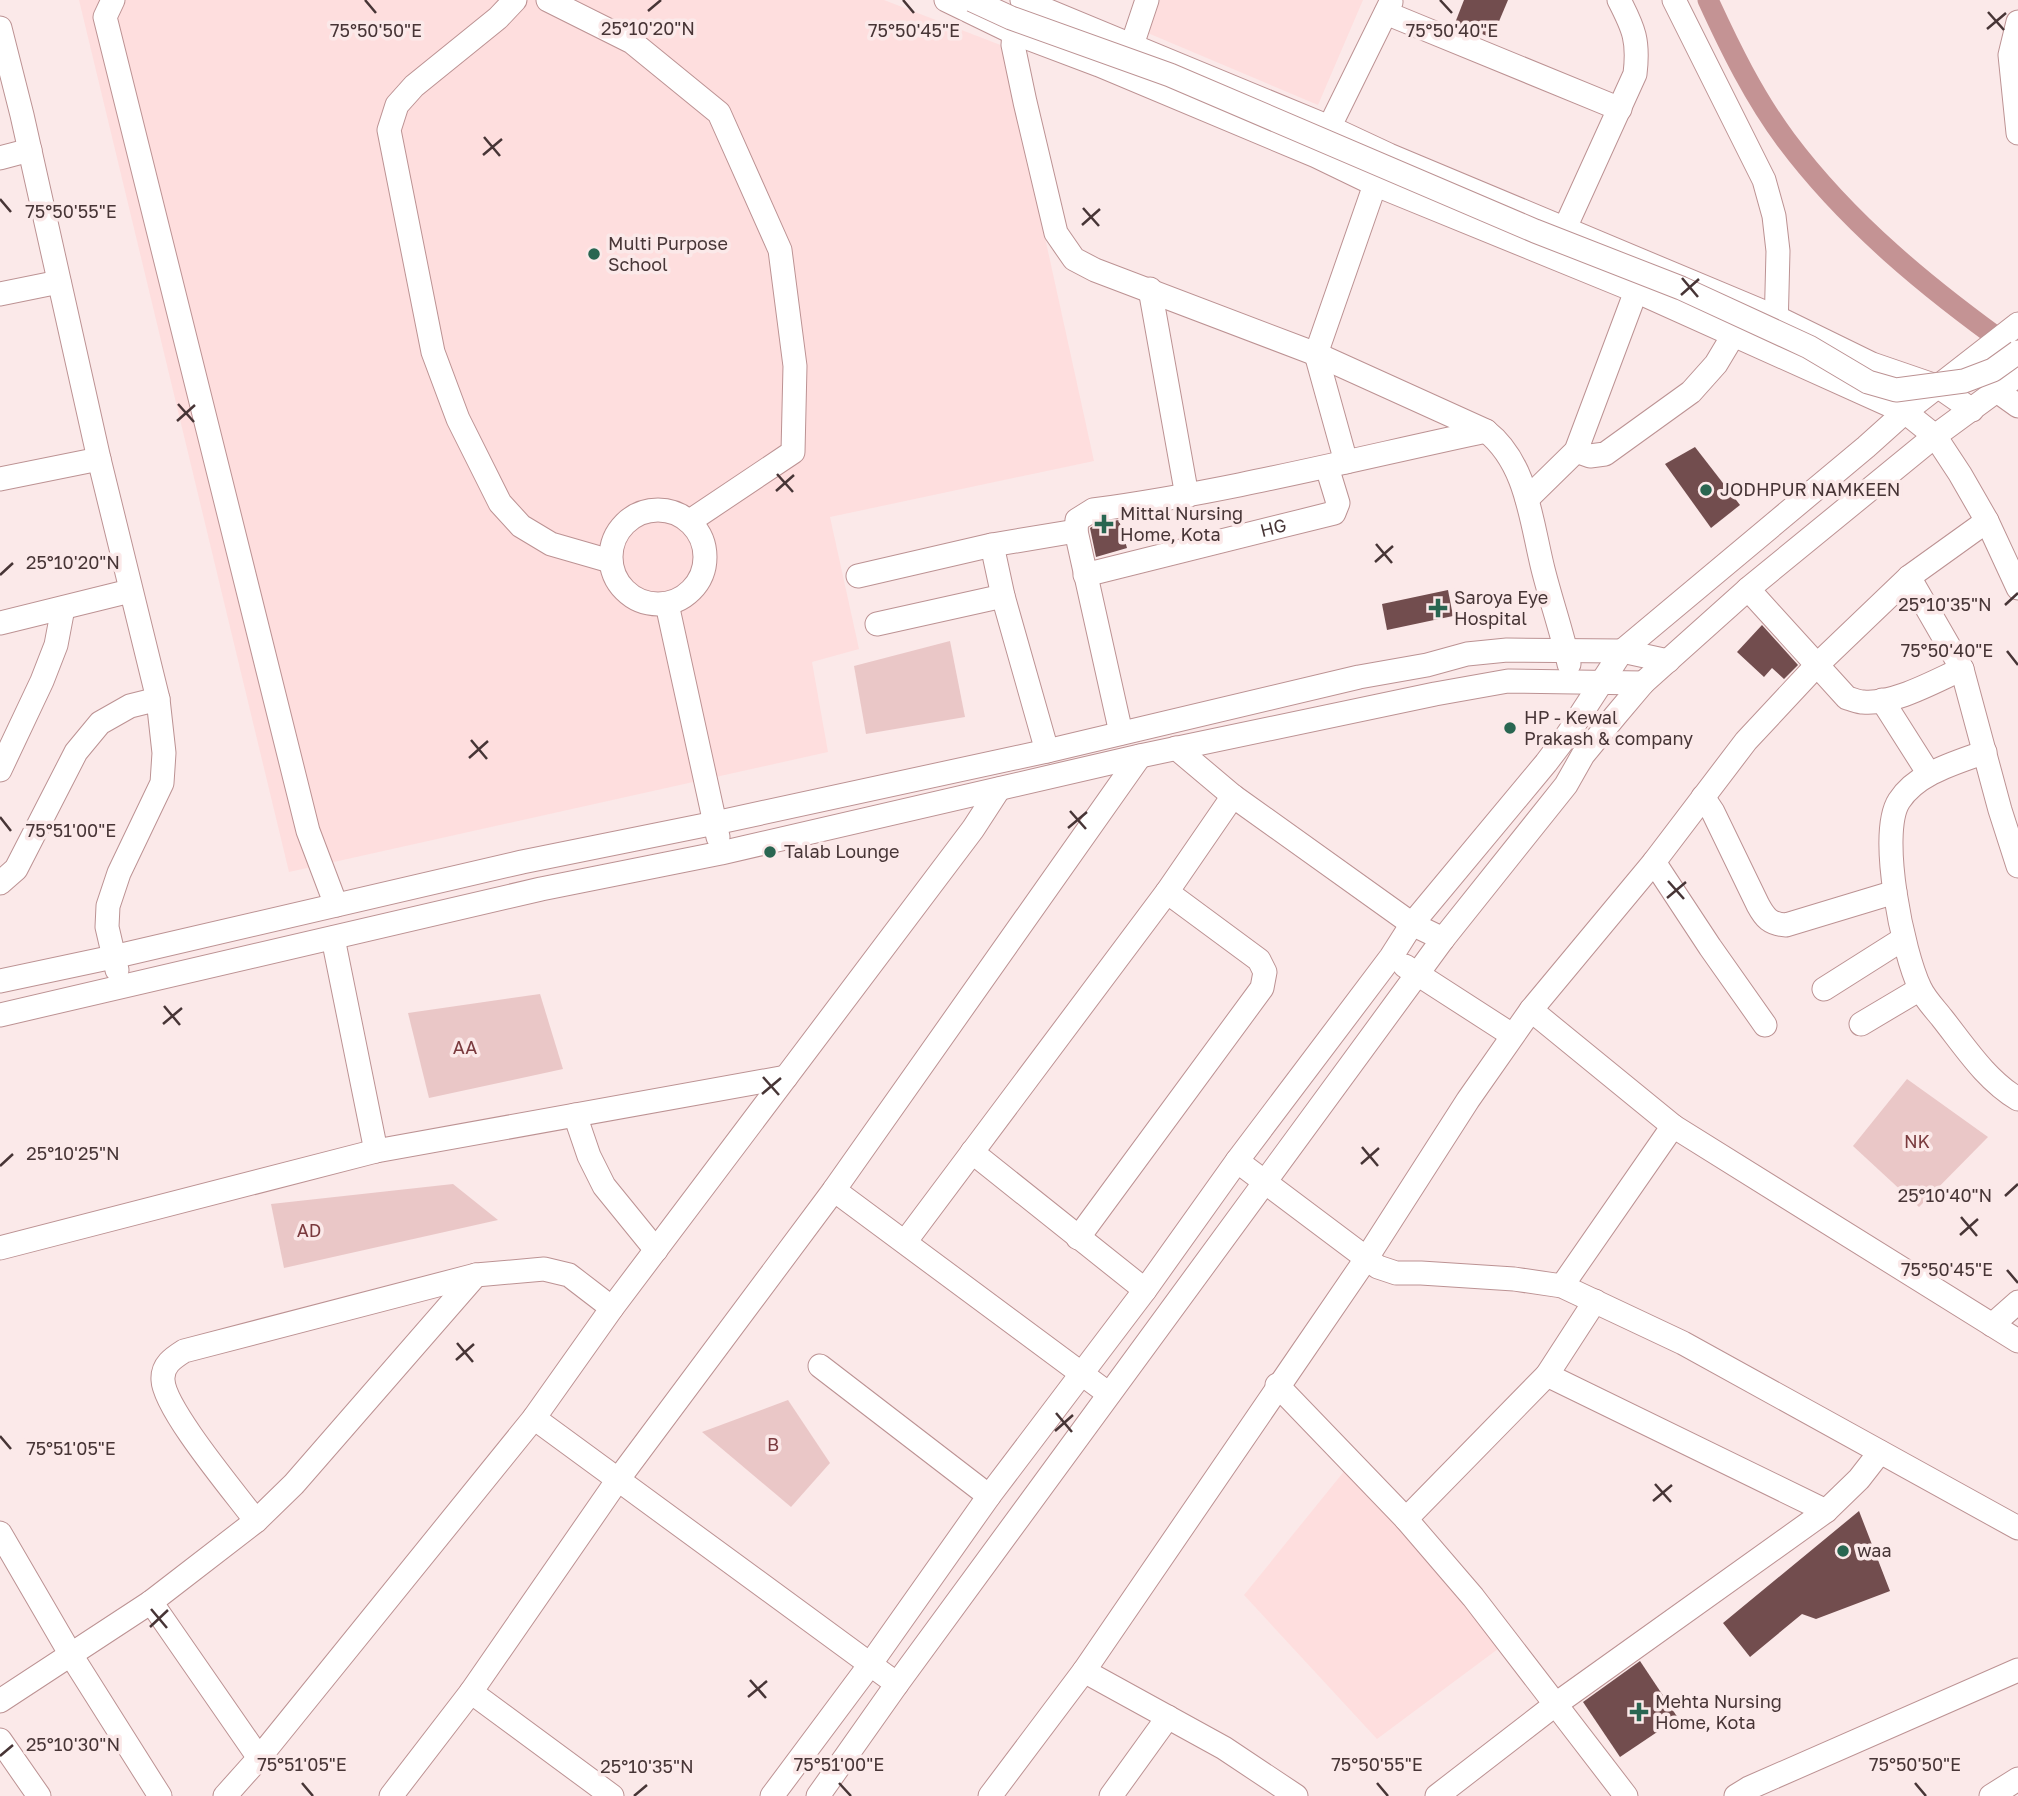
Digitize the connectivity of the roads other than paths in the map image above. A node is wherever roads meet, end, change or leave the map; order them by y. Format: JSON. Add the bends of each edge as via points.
{"nodes":[{"id":1,"x":113,"y":0,"type":"edge"},
{"id":2,"x":516,"y":0,"type":"edge"},
{"id":3,"x":548,"y":0,"type":"edge"},
{"id":4,"x":946,"y":0,"type":"edge"},
{"id":5,"x":972,"y":0,"type":"edge"},
{"id":6,"x":1022,"y":0,"type":"edge"},
{"id":7,"x":1147,"y":0,"type":"edge"},
{"id":8,"x":1619,"y":0,"type":"edge"},
{"id":9,"x":1674,"y":0,"type":"edge"},
{"id":10,"x":1389,"y":7,"type":"edge"},
{"id":11,"x":2018,"y":23,"type":"edge"},
{"id":12,"x":0,"y":28,"type":"edge"},
{"id":13,"x":1014,"y":33,"type":"junction"},
{"id":14,"x":1132,"y":45,"type":"junction"},
{"id":15,"x":2017,"y":104,"type":"edge"},
{"id":16,"x":1620,"y":109,"type":"junction"},
{"id":17,"x":11,"y":118,"type":"edge"},
{"id":18,"x":1329,"y":127,"type":"junction"},
{"id":19,"x":2018,"y":134,"type":"edge"},
{"id":20,"x":30,"y":150,"type":"junction"},
{"id":21,"x":1389,"y":155,"type":"junction"},
{"id":22,"x":1316,"y":156,"type":"junction"},
{"id":23,"x":0,"y":158,"type":"edge"},
{"id":24,"x":1374,"y":184,"type":"junction"},
{"id":25,"x":1565,"y":227,"type":"junction"},
{"id":26,"x":1553,"y":258,"type":"junction"},
{"id":27,"x":59,"y":282,"type":"junction"},
{"id":28,"x":1150,"y":289,"type":"junction"},
{"id":29,"x":1636,"y":291,"type":"junction"},
{"id":30,"x":0,"y":294,"type":"edge"},
{"id":31,"x":1778,"y":318,"type":"junction"},
{"id":32,"x":2018,"y":324,"type":"edge"},
{"id":33,"x":1734,"y":334,"type":"junction"},
{"id":34,"x":2018,"y":352,"type":"edge"},
{"id":35,"x":1316,"y":354,"type":"junction"},
{"id":36,"x":1773,"y":354,"type":"junction"},
{"id":37,"x":2007,"y":383,"type":"edge"},
{"id":38,"x":1939,"y":387,"type":"junction"},
{"id":39,"x":2018,"y":406,"type":"edge"},
{"id":40,"x":1972,"y":410,"type":"junction"},
{"id":41,"x":1905,"y":412,"type":"junction"},
{"id":42,"x":1486,"y":431,"type":"junction"},
{"id":43,"x":1935,"y":436,"type":"junction"},
{"id":44,"x":1576,"y":451,"type":"junction"},
{"id":45,"x":99,"y":459,"type":"junction"},
{"id":46,"x":1336,"y":464,"type":"junction"},
{"id":47,"x":0,"y":479,"type":"edge"},
{"id":48,"x":1187,"y":496,"type":"junction"},
{"id":49,"x":1527,"y":499,"type":"junction"},
{"id":50,"x":690,"y":521,"type":"junction"},
{"id":51,"x":1987,"y":521,"type":"junction"},
{"id":52,"x":1076,"y":531,"type":"junction"},
{"id":53,"x":992,"y":545,"type":"junction"},
{"id":54,"x":610,"y":561,"type":"junction"},
{"id":55,"x":1085,"y":575,"type":"junction"},
{"id":56,"x":858,"y":576,"type":"dead end"},
{"id":57,"x":1909,"y":577,"type":"junction"},
{"id":58,"x":2018,"y":588,"type":"edge"},
{"id":59,"x":1748,"y":589,"type":"junction"},
{"id":60,"x":130,"y":591,"type":"junction"},
{"id":61,"x":1003,"y":596,"type":"junction"},
{"id":62,"x":667,"y":604,"type":"junction"},
{"id":63,"x":63,"y":608,"type":"junction"},
{"id":64,"x":0,"y":623,"type":"edge"},
{"id":65,"x":877,"y":624,"type":"dead end"},
{"id":66,"x":1566,"y":650,"type":"junction"},
{"id":67,"x":1622,"y":651,"type":"junction"},
{"id":68,"x":1668,"y":661,"type":"junction"},
{"id":69,"x":1816,"y":666,"type":"junction"},
{"id":70,"x":1962,"y":669,"type":"junction"},
{"id":71,"x":1601,"y":680,"type":"junction"},
{"id":72,"x":1573,"y":682,"type":"junction"},
{"id":73,"x":1643,"y":683,"type":"junction"},
{"id":74,"x":158,"y":699,"type":"junction"},
{"id":75,"x":1882,"y":700,"type":"junction"},
{"id":76,"x":1121,"y":733,"type":"junction"},
{"id":77,"x":1176,"y":748,"type":"junction"},
{"id":78,"x":1046,"y":751,"type":"junction"},
{"id":79,"x":1985,"y":752,"type":"junction"},
{"id":80,"x":1140,"y":756,"type":"junction"},
{"id":81,"x":0,"y":770,"type":"edge"},
{"id":82,"x":1929,"y":774,"type":"junction"},
{"id":83,"x":999,"y":789,"type":"junction"},
{"id":84,"x":1233,"y":796,"type":"junction"},
{"id":85,"x":1703,"y":797,"type":"junction"},
{"id":86,"x":715,"y":823,"type":"junction"},
{"id":87,"x":722,"y":853,"type":"junction"},
{"id":88,"x":1654,"y":862,"type":"junction"},
{"id":89,"x":2018,"y":866,"type":"edge"},
{"id":90,"x":0,"y":883,"type":"edge"},
{"id":91,"x":1167,"y":892,"type":"junction"},
{"id":92,"x":1895,"y":892,"type":"junction"},
{"id":93,"x":336,"y":905,"type":"junction"},
{"id":94,"x":1412,"y":924,"type":"junction"},
{"id":95,"x":333,"y":938,"type":"junction"},
{"id":96,"x":1443,"y":939,"type":"junction"},
{"id":97,"x":1903,"y":939,"type":"junction"},
{"id":98,"x":113,"y":957,"type":"junction"},
{"id":99,"x":1391,"y":957,"type":"junction"},
{"id":100,"x":1418,"y":975,"type":"junction"},
{"id":101,"x":0,"y":981,"type":"edge"},
{"id":102,"x":123,"y":988,"type":"junction"},
{"id":103,"x":1824,"y":989,"type":"dead end"},
{"id":104,"x":1920,"y":989,"type":"junction"},
{"id":105,"x":1531,"y":1010,"type":"junction"},
{"id":106,"x":0,"y":1015,"type":"edge"},
{"id":107,"x":1861,"y":1024,"type":"dead end"},
{"id":108,"x":1765,"y":1025,"type":"dead end"},
{"id":109,"x":1511,"y":1035,"type":"junction"},
{"id":110,"x":786,"y":1077,"type":"junction"},
{"id":111,"x":2018,"y":1099,"type":"edge"},
{"id":112,"x":575,"y":1115,"type":"junction"},
{"id":113,"x":1673,"y":1126,"type":"junction"},
{"id":114,"x":376,"y":1151,"type":"junction"},
{"id":115,"x":972,"y":1152,"type":"junction"},
{"id":116,"x":1237,"y":1161,"type":"junction"},
{"id":117,"x":1264,"y":1183,"type":"junction"},
{"id":118,"x":834,"y":1190,"type":"junction"},
{"id":119,"x":1078,"y":1238,"type":"junction"},
{"id":120,"x":905,"y":1242,"type":"junction"},
{"id":121,"x":0,"y":1248,"type":"edge"},
{"id":122,"x":656,"y":1250,"type":"junction"},
{"id":123,"x":1366,"y":1259,"type":"junction"},
{"id":124,"x":476,"y":1275,"type":"junction"},
{"id":125,"x":1562,"y":1286,"type":"junction"},
{"id":126,"x":1145,"y":1290,"type":"junction"},
{"id":127,"x":1594,"y":1301,"type":"junction"},
{"id":128,"x":2018,"y":1302,"type":"edge"},
{"id":129,"x":612,"y":1308,"type":"junction"},
{"id":130,"x":1992,"y":1325,"type":"junction"},
{"id":131,"x":2018,"y":1341,"type":"edge"},
{"id":132,"x":820,"y":1366,"type":"dead end"},
{"id":133,"x":1082,"y":1374,"type":"junction"},
{"id":134,"x":1547,"y":1375,"type":"junction"},
{"id":135,"x":1278,"y":1385,"type":"junction"},
{"id":136,"x":1110,"y":1394,"type":"junction"},
{"id":137,"x":534,"y":1418,"type":"junction"},
{"id":138,"x":1880,"y":1452,"type":"junction"},
{"id":139,"x":617,"y":1481,"type":"junction"},
{"id":140,"x":989,"y":1496,"type":"junction"},
{"id":141,"x":1826,"y":1511,"type":"junction"},
{"id":142,"x":1406,"y":1519,"type":"junction"},
{"id":143,"x":256,"y":1521,"type":"junction"},
{"id":144,"x":2018,"y":1528,"type":"edge"},
{"id":145,"x":0,"y":1533,"type":"edge"},
{"id":146,"x":151,"y":1602,"type":"junction"},
{"id":147,"x":71,"y":1655,"type":"junction"},
{"id":148,"x":869,"y":1666,"type":"junction"},
{"id":149,"x":2018,"y":1670,"type":"edge"},
{"id":150,"x":1084,"y":1671,"type":"junction"},
{"id":151,"x":897,"y":1684,"type":"junction"},
{"id":152,"x":471,"y":1692,"type":"junction"},
{"id":153,"x":0,"y":1700,"type":"edge"},
{"id":154,"x":1556,"y":1704,"type":"junction"},
{"id":155,"x":1168,"y":1717,"type":"junction"},
{"id":156,"x":0,"y":1740,"type":"edge"},
{"id":157,"x":259,"y":1758,"type":"junction"},
{"id":158,"x":2018,"y":1779,"type":"edge"},
{"id":159,"x":1746,"y":1794,"type":"edge"},
{"id":160,"x":394,"y":1795,"type":"edge"},
{"id":161,"x":39,"y":1796,"type":"edge"},
{"id":162,"x":160,"y":1796,"type":"edge"},
{"id":163,"x":225,"y":1796,"type":"edge"},
{"id":164,"x":612,"y":1796,"type":"edge"},
{"id":165,"x":772,"y":1796,"type":"edge"},
{"id":166,"x":818,"y":1796,"type":"edge"},
{"id":167,"x":990,"y":1796,"type":"edge"},
{"id":168,"x":1111,"y":1796,"type":"edge"},
{"id":169,"x":1296,"y":1796,"type":"edge"},
{"id":170,"x":1437,"y":1796,"type":"edge"},
{"id":171,"x":1626,"y":1796,"type":"edge"},
{"id":172,"x":1991,"y":1796,"type":"edge"}],
"edges":[{"from":1,"to":93,"type":"street","via":[[104,18],[308,831]]},
{"from":2,"to":54,"type":"street","via":[[414,86],[397,105],[389,130],[433,352],[458,419],[500,503],[521,526],[551,544]]},
{"from":3,"to":50,"type":"street","via":[[632,42],[719,113],[779,250],[795,366],[793,452]]},
{"from":4,"to":13,"type":"street"},
{"from":5,"to":34,"type":"street","bridge":true,"via":[[1170,75],[1535,231],[1681,288],[1809,347],[1868,382],[1896,390],[1964,381],[1993,370]]},
{"from":6,"to":14,"type":"street"},
{"from":7,"to":14,"type":"street"},
{"from":8,"to":16,"type":"street","via":[[1638,48],[1634,74]]},
{"from":9,"to":31,"type":"street","via":[[1764,180],[1778,251]]},
{"from":10,"to":16,"type":"street"},
{"from":10,"to":18,"type":"street"},
{"from":11,"to":15,"type":"street","via":[[2010,55]]},
{"from":12,"to":17,"type":"street"},
{"from":13,"to":22,"type":"street"},
{"from":13,"to":28,"type":"street","via":[[1020,79],[1056,233],[1074,259]]},
{"from":14,"to":18,"type":"street"},
{"from":15,"to":19,"type":"street"},
{"from":16,"to":25,"type":"street"},
{"from":17,"to":20,"type":"street"},
{"from":18,"to":21,"type":"street"},
{"from":18,"to":22,"type":"street"},
{"from":20,"to":23,"type":"street"},
{"from":20,"to":27,"type":"street"},
{"from":21,"to":24,"type":"street"},
{"from":21,"to":25,"type":"street"},
{"from":22,"to":24,"type":"street"},
{"from":24,"to":26,"type":"street"},
{"from":24,"to":35,"type":"street"},
{"from":25,"to":26,"type":"street"},
{"from":25,"to":31,"type":"street"},
{"from":26,"to":29,"type":"street"},
{"from":27,"to":30,"type":"street"},
{"from":27,"to":45,"type":"street"},
{"from":28,"to":35,"type":"street"},
{"from":28,"to":48,"type":"street"},
{"from":29,"to":33,"type":"street"},
{"from":29,"to":44,"type":"street"},
{"from":31,"to":36,"type":"street"},
{"from":31,"to":38,"type":"street","via":[[1872,364]]},
{"from":32,"to":38,"type":"street"},
{"from":33,"to":36,"type":"street"},
{"from":33,"to":44,"type":"street","via":[[1692,393],[1605,454],[1590,456]]},
{"from":35,"to":42,"type":"street"},
{"from":35,"to":46,"type":"street"},
{"from":36,"to":41,"type":"street"},
{"from":37,"to":39,"type":"street"},
{"from":37,"to":40,"type":"street"},
{"from":38,"to":40,"type":"street"},
{"from":38,"to":41,"type":"street"},
{"from":40,"to":43,"type":"street"},
{"from":41,"to":43,"type":"street"},
{"from":41,"to":67,"type":"street"},
{"from":42,"to":46,"type":"street"},
{"from":42,"to":49,"type":"street","via":[[1511,458]]},
{"from":43,"to":51,"type":"street"},
{"from":43,"to":59,"type":"street"},
{"from":44,"to":49,"type":"street"},
{"from":45,"to":47,"type":"street"},
{"from":45,"to":60,"type":"street"},
{"from":46,"to":48,"type":"street"},
{"from":46,"to":55,"type":"street","name":"HG","via":[[1338,503],[1334,513]]},
{"from":48,"to":52,"type":"street","via":[[1094,510],[1077,520]]},
{"from":49,"to":66,"type":"street"},
{"from":50,"to":54,"type":"street","via":[[655,509],[637,514],[622,526]]},
{"from":50,"to":62,"type":"street","via":[[706,554],[704,573],[694,589]]},
{"from":51,"to":57,"type":"street"},
{"from":51,"to":58,"type":"street"},
{"from":52,"to":53,"type":"street"},
{"from":52,"to":55,"type":"street"},
{"from":53,"to":56,"type":"street"},
{"from":53,"to":61,"type":"street"},
{"from":54,"to":62,"type":"street","via":[[626,594],[642,603]]},
{"from":55,"to":76,"type":"street"},
{"from":57,"to":69,"type":"street"},
{"from":57,"to":70,"type":"street"},
{"from":59,"to":68,"type":"street"},
{"from":59,"to":69,"type":"street"},
{"from":60,"to":63,"type":"street"},
{"from":60,"to":74,"type":"street"},
{"from":61,"to":65,"type":"street"},
{"from":61,"to":78,"type":"street"},
{"from":62,"to":86,"type":"street"},
{"from":63,"to":64,"type":"street"},
{"from":63,"to":81,"type":"street","via":[[56,645]]},
{"from":66,"to":67,"type":"street"},
{"from":66,"to":72,"type":"street"},
{"from":66,"to":76,"type":"street","via":[[1467,654]]},
{"from":67,"to":68,"type":"street"},
{"from":67,"to":71,"type":"street"},
{"from":68,"to":73,"type":"street"},
{"from":69,"to":75,"type":"street","via":[[1847,698]]},
{"from":69,"to":85,"type":"street","via":[[1746,741]]},
{"from":70,"to":75,"type":"street"},
{"from":70,"to":79,"type":"street"},
{"from":71,"to":72,"type":"street"},
{"from":71,"to":73,"type":"street"},
{"from":71,"to":94,"type":"street","via":[[1554,754]]},
{"from":72,"to":77,"type":"street","via":[[1508,681]]},
{"from":73,"to":96,"type":"street"},
{"from":74,"to":90,"type":"street","via":[[130,706],[100,723],[76,752],[16,869]]},
{"from":74,"to":98,"type":"street","via":[[162,783],[108,906]]},
{"from":75,"to":82,"type":"street"},
{"from":76,"to":78,"type":"street"},
{"from":77,"to":80,"type":"street"},
{"from":77,"to":84,"type":"street"},
{"from":78,"to":86,"type":"street"},
{"from":79,"to":82,"type":"street"},
{"from":79,"to":89,"type":"street"},
{"from":80,"to":83,"type":"street"},
{"from":80,"to":118,"type":"street"},
{"from":82,"to":92,"type":"street","via":[[1900,799],[1893,812]]},
{"from":83,"to":87,"type":"street"},
{"from":83,"to":110,"type":"street"},
{"from":84,"to":91,"type":"street"},
{"from":84,"to":94,"type":"street"},
{"from":85,"to":88,"type":"street"},
{"from":85,"to":92,"type":"street","via":[[1765,918],[1774,925]]},
{"from":86,"to":87,"type":"street"},
{"from":86,"to":93,"type":"street"},
{"from":87,"to":95,"type":"street"},
{"from":88,"to":105,"type":"street"},
{"from":88,"to":108,"type":"street"},
{"from":91,"to":115,"type":"street"},
{"from":91,"to":119,"type":"street","via":[[1259,960],[1265,972],[1262,988]]},
{"from":92,"to":97,"type":"street"},
{"from":93,"to":98,"type":"street"},
{"from":94,"to":96,"type":"street"},
{"from":94,"to":99,"type":"street"},
{"from":95,"to":102,"type":"street"},
{"from":95,"to":114,"type":"street"},
{"from":96,"to":100,"type":"street"},
{"from":97,"to":103,"type":"street"},
{"from":97,"to":104,"type":"street"},
{"from":98,"to":101,"type":"street"},
{"from":98,"to":102,"type":"street"},
{"from":99,"to":100,"type":"street"},
{"from":99,"to":116,"type":"street"},
{"from":100,"to":109,"type":"street"},
{"from":100,"to":117,"type":"street"},
{"from":102,"to":106,"type":"street"},
{"from":104,"to":107,"type":"street"},
{"from":104,"to":111,"type":"street","via":[[1986,1073]]},
{"from":105,"to":109,"type":"street"},
{"from":105,"to":113,"type":"street"},
{"from":109,"to":123,"type":"street"},
{"from":110,"to":112,"type":"street"},
{"from":110,"to":122,"type":"street"},
{"from":112,"to":114,"type":"street"},
{"from":112,"to":122,"type":"street","via":[[604,1186]]},
{"from":113,"to":125,"type":"street"},
{"from":113,"to":130,"type":"street"},
{"from":114,"to":121,"type":"street"},
{"from":115,"to":119,"type":"street"},
{"from":115,"to":120,"type":"street"},
{"from":116,"to":117,"type":"street"},
{"from":116,"to":126,"type":"street"},
{"from":117,"to":123,"type":"street"},
{"from":117,"to":136,"type":"street"},
{"from":118,"to":120,"type":"street"},
{"from":118,"to":139,"type":"street"},
{"from":119,"to":126,"type":"street"},
{"from":120,"to":133,"type":"street"},
{"from":122,"to":129,"type":"street"},
{"from":123,"to":125,"type":"street","via":[[1396,1273]]},
{"from":123,"to":135,"type":"street"},
{"from":124,"to":129,"type":"street","via":[[544,1269],[569,1275]]},
{"from":124,"to":143,"type":"street","via":[[295,1484]]},
{"from":124,"to":143,"type":"street","via":[[184,1351],[167,1363],[163,1380],[174,1411]]},
{"from":125,"to":127,"type":"street"},
{"from":126,"to":133,"type":"street"},
{"from":127,"to":134,"type":"street"},
{"from":127,"to":138,"type":"street","via":[[1683,1343]]},
{"from":128,"to":130,"type":"street"},
{"from":129,"to":137,"type":"street"},
{"from":130,"to":131,"type":"street"},
{"from":132,"to":140,"type":"street"},
{"from":133,"to":136,"type":"street"},
{"from":133,"to":140,"type":"street"},
{"from":134,"to":141,"type":"street"},
{"from":134,"to":142,"type":"street"},
{"from":135,"to":142,"type":"street"},
{"from":135,"to":150,"type":"street"},
{"from":136,"to":151,"type":"street"},
{"from":137,"to":139,"type":"street"},
{"from":137,"to":157,"type":"street"},
{"from":138,"to":141,"type":"street"},
{"from":138,"to":144,"type":"street"},
{"from":139,"to":148,"type":"street"},
{"from":139,"to":152,"type":"street"},
{"from":140,"to":148,"type":"street"},
{"from":141,"to":154,"type":"street"},
{"from":142,"to":154,"type":"street"},
{"from":143,"to":146,"type":"street"},
{"from":145,"to":147,"type":"street"},
{"from":146,"to":147,"type":"street"},
{"from":146,"to":157,"type":"street"},
{"from":147,"to":153,"type":"street"},
{"from":147,"to":162,"type":"street"},
{"from":148,"to":151,"type":"street"},
{"from":148,"to":165,"type":"street"},
{"from":149,"to":159,"type":"street"},
{"from":150,"to":155,"type":"street"},
{"from":150,"to":167,"type":"street"},
{"from":151,"to":166,"type":"street"},
{"from":152,"to":160,"type":"street"},
{"from":152,"to":164,"type":"street"},
{"from":154,"to":170,"type":"street"},
{"from":154,"to":171,"type":"street"},
{"from":155,"to":168,"type":"street"},
{"from":155,"to":169,"type":"street"},
{"from":156,"to":161,"type":"street"},
{"from":157,"to":163,"type":"street"},
{"from":158,"to":172,"type":"street"}]}
